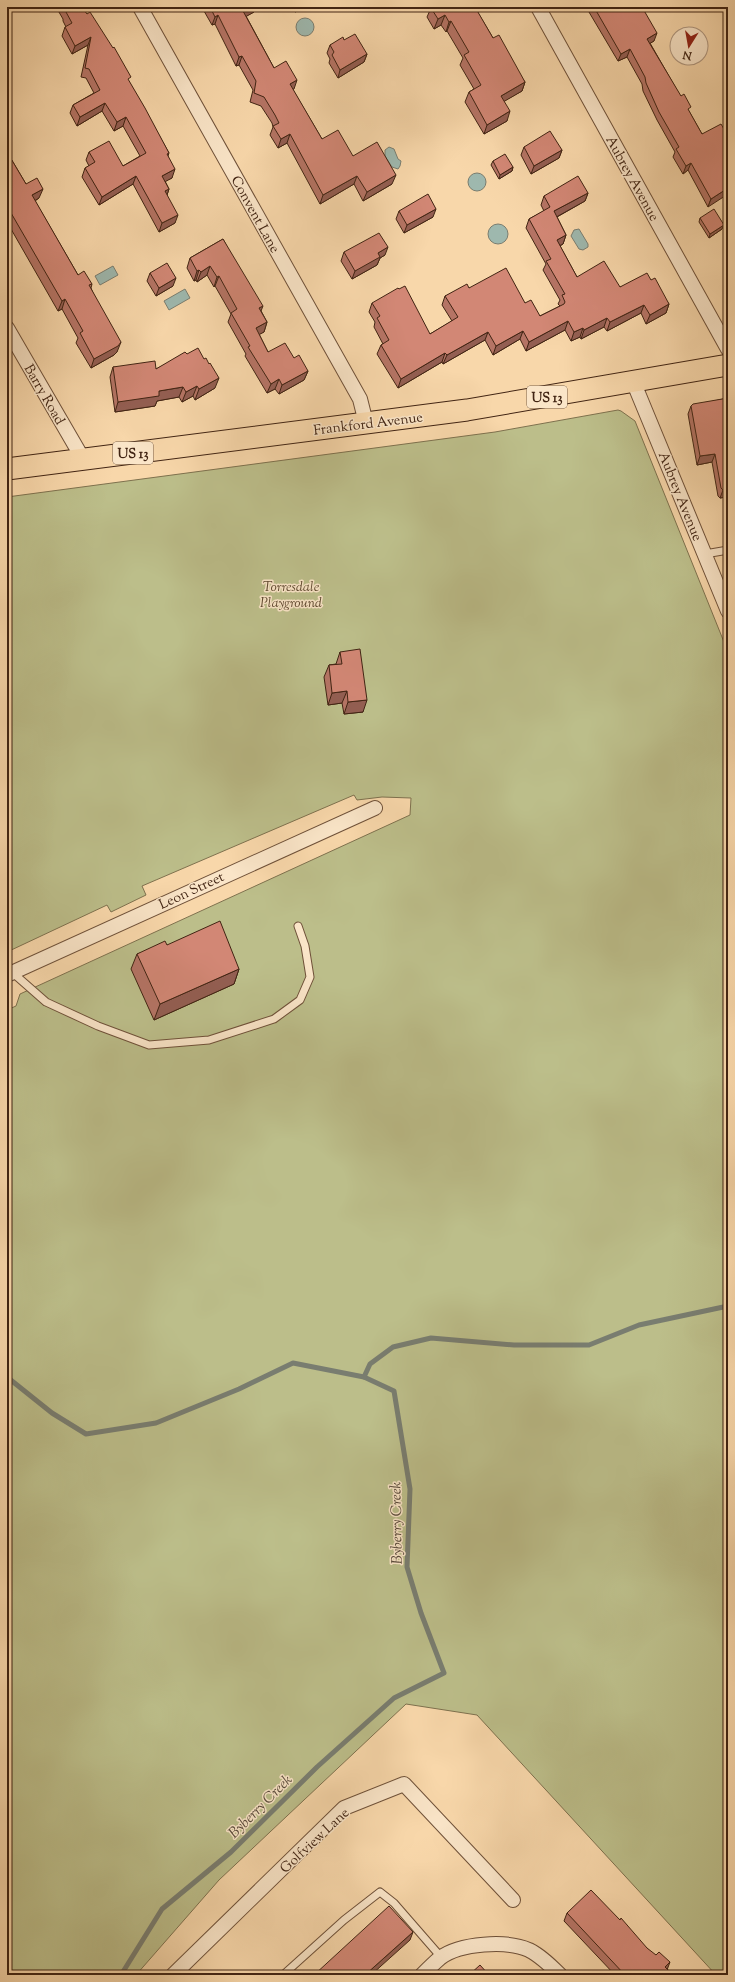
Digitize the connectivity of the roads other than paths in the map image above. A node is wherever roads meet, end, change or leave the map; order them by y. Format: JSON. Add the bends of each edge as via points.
{"nodes":[{"id":1,"x":140,"y":7,"type":"edge"},
{"id":2,"x":538,"y":7,"type":"edge"},
{"id":3,"x":7,"y":328,"type":"edge"},
{"id":4,"x":728,"y":349,"type":"edge"},
{"id":5,"x":728,"y":365,"type":"edge"},
{"id":6,"x":633,"y":382,"type":"junction"},
{"id":7,"x":366,"y":423,"type":"junction"},
{"id":8,"x":83,"y":460,"type":"junction"},
{"id":9,"x":7,"y":469,"type":"edge"},
{"id":10,"x":728,"y":550,"type":"edge"},
{"id":11,"x":705,"y":554,"type":"junction"},
{"id":12,"x":728,"y":611,"type":"edge"},
{"id":13,"x":375,"y":808,"type":"dead end"},
{"id":14,"x":298,"y":926,"type":"dead end"},
{"id":15,"x":10,"y":974,"type":"edge"},
{"id":16,"x":513,"y":1900,"type":"dead end"},
{"id":17,"x":441,"y":1957,"type":"junction"},
{"id":18,"x":558,"y":1974,"type":"edge"},
{"id":19,"x":174,"y":1975,"type":"edge"},
{"id":20,"x":283,"y":1975,"type":"edge"},
{"id":21,"x":422,"y":1975,"type":"edge"}],
"edges":[{"from":1,"to":7,"type":"street","name":"Convent Lane","via":[[360,399]]},
{"from":2,"to":4,"type":"street","name":"Aubrey Avenue"},
{"from":3,"to":8,"type":"street","name":"Barry Road"},
{"from":5,"to":6,"type":"main road","name":"Frankford Avenue","number":"US 13"},
{"from":6,"to":7,"type":"main road","name":"Frankford Avenue","number":"US 13","via":[[506,404]]},
{"from":6,"to":11,"type":"street","name":"Aubrey Avenue"},
{"from":7,"to":8,"type":"main road","name":"Frankford Avenue","number":"US 13"},
{"from":8,"to":9,"type":"main road","name":"Frankford Avenue","number":"US 13"},
{"from":10,"to":11,"type":"lane"},
{"from":11,"to":12,"type":"street","name":"Aubrey Avenue"},
{"from":13,"to":15,"type":"street","name":"Leon Street"},
{"from":14,"to":15,"type":"lane","via":[[305,946],[310,977],[300,1000],[274,1019],[209,1040],[149,1045],[98,1026],[46,1002]]},
{"from":16,"to":19,"type":"street","name":"Golfview Lane","via":[[404,1784],[344,1808]]},
{"from":17,"to":18,"type":"street","via":[[479,1945],[516,1946],[541,1957]]},
{"from":17,"to":20,"type":"lane","via":[[394,1903],[380,1892],[344,1920]]},
{"from":17,"to":21,"type":"street"}]}
